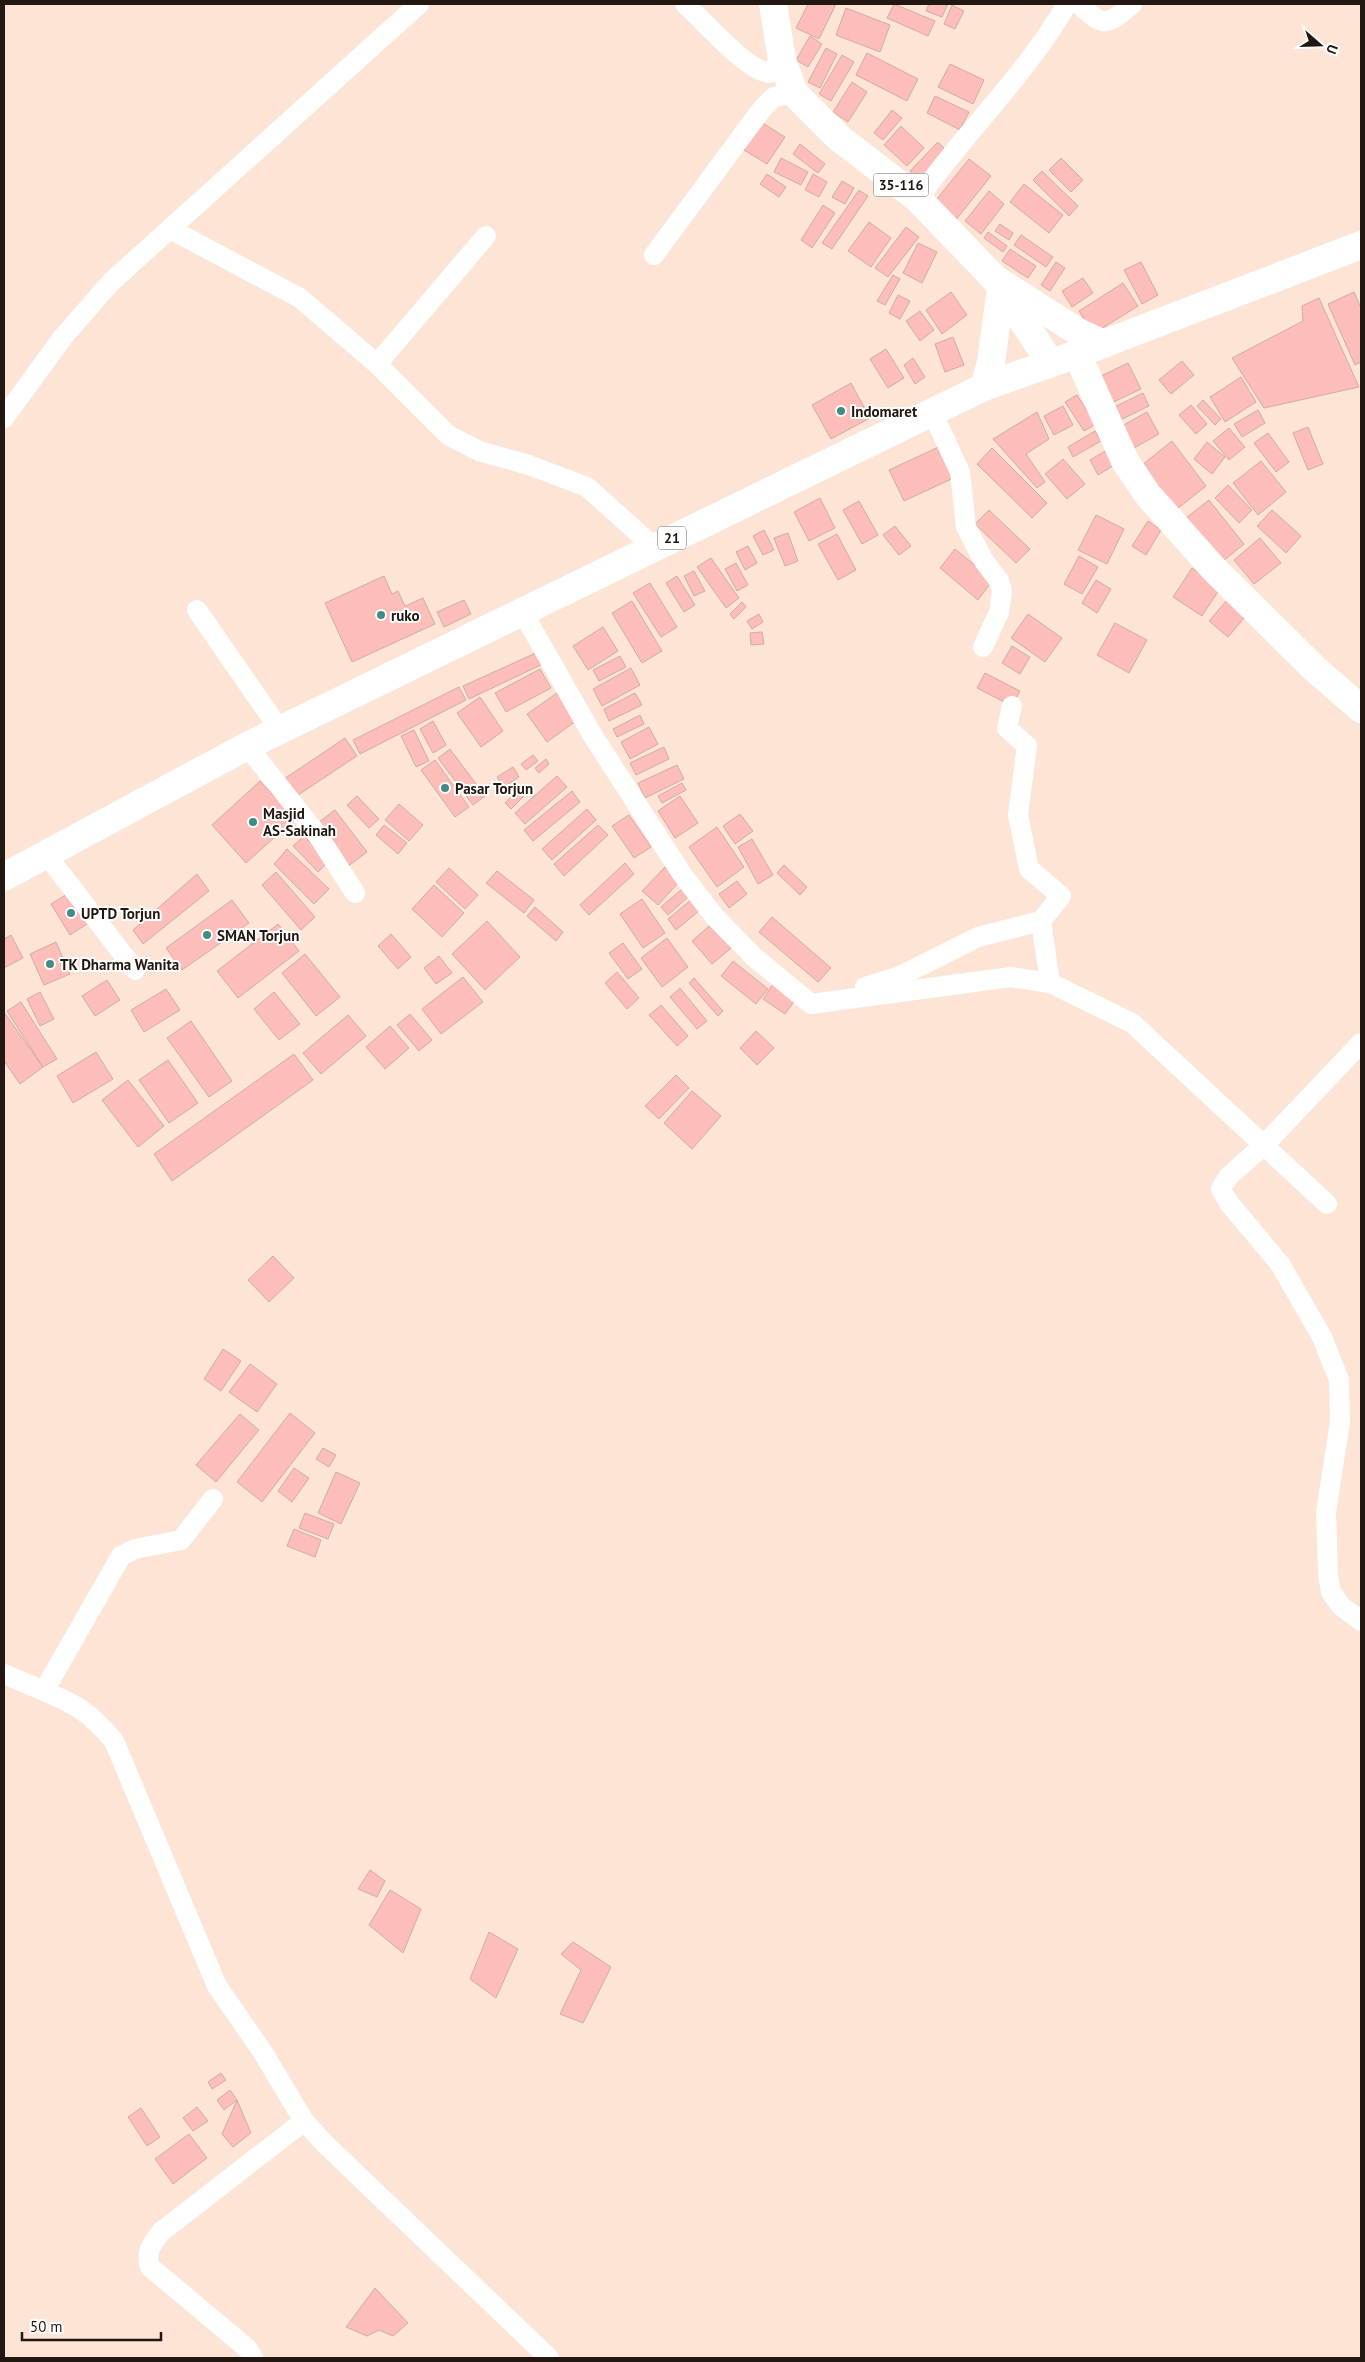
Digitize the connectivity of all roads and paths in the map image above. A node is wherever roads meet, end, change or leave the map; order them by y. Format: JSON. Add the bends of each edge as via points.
{"nodes":[{"id":1,"x":419,"y":4,"type":"edge"},
{"id":2,"x":685,"y":4,"type":"edge"},
{"id":3,"x":773,"y":4,"type":"edge"},
{"id":4,"x":1067,"y":4,"type":"edge"},
{"id":5,"x":1079,"y":4,"type":"edge"},
{"id":6,"x":1132,"y":4,"type":"edge"},
{"id":7,"x":782,"y":60,"type":"junction"},
{"id":8,"x":794,"y":93,"type":"junction"},
{"id":9,"x":918,"y":199,"type":"junction"},
{"id":10,"x":170,"y":229,"type":"junction"},
{"id":11,"x":486,"y":236,"type":"dead end"},
{"id":12,"x":1361,"y":245,"type":"edge"},
{"id":13,"x":654,"y":255,"type":"dead end"},
{"id":14,"x":998,"y":284,"type":"junction"},
{"id":15,"x":1104,"y":344,"type":"junction"},
{"id":16,"x":1077,"y":354,"type":"junction"},
{"id":17,"x":1050,"y":362,"type":"junction"},
{"id":18,"x":377,"y":364,"type":"junction"},
{"id":19,"x":984,"y":387,"type":"junction"},
{"id":20,"x":932,"y":412,"type":"junction"},
{"id":21,"x":4,"y":418,"type":"edge"},
{"id":22,"x":654,"y":547,"type":"junction"},
{"id":23,"x":197,"y":610,"type":"dead end"},
{"id":24,"x":523,"y":613,"type":"junction"},
{"id":25,"x":983,"y":647,"type":"dead end"},
{"id":26,"x":1012,"y":706,"type":"dead end"},
{"id":27,"x":1361,"y":709,"type":"edge"},
{"id":28,"x":280,"y":730,"type":"junction"},
{"id":29,"x":247,"y":746,"type":"junction"},
{"id":30,"x":46,"y":854,"type":"junction"},
{"id":31,"x":4,"y":878,"type":"edge"},
{"id":32,"x":355,"y":893,"type":"dead end"},
{"id":33,"x":1041,"y":921,"type":"junction"},
{"id":34,"x":135,"y":970,"type":"dead end"},
{"id":35,"x":1050,"y":983,"type":"junction"},
{"id":36,"x":810,"y":1004,"type":"junction"},
{"id":37,"x":1361,"y":1043,"type":"edge"},
{"id":38,"x":1264,"y":1145,"type":"junction"},
{"id":39,"x":1328,"y":1204,"type":"dead end"},
{"id":40,"x":213,"y":1499,"type":"dead end"},
{"id":41,"x":1361,"y":1621,"type":"edge"},
{"id":42,"x":4,"y":1674,"type":"edge"},
{"id":43,"x":44,"y":1691,"type":"junction"},
{"id":44,"x":304,"y":2121,"type":"junction"},
{"id":45,"x":254,"y":2358,"type":"edge"},
{"id":46,"x":549,"y":2358,"type":"edge"}],
"edges":[{"from":1,"to":10,"type":"street"},
{"from":2,"to":7,"type":"street","via":[[762,72],[769,73]]},
{"from":3,"to":7,"type":"main road","number":"35-116"},
{"from":4,"to":9,"type":"street","via":[[1034,55],[947,158]]},
{"from":5,"to":6,"type":"street","via":[[1098,20],[1106,22],[1115,19]]},
{"from":7,"to":8,"type":"main road","number":"35-116"},
{"from":8,"to":9,"type":"main road","number":"35-116","via":[[838,137]]},
{"from":8,"to":13,"type":"street","via":[[774,97],[762,108]]},
{"from":9,"to":14,"type":"main road","number":"35-116"},
{"from":10,"to":18,"type":"street","via":[[300,298]]},
{"from":10,"to":21,"type":"street","via":[[111,282],[63,337]]},
{"from":11,"to":18,"type":"street"},
{"from":12,"to":15,"type":"main road","number":"21"},
{"from":14,"to":15,"type":"main road"},
{"from":14,"to":17,"type":"main road","number":"35-116"},
{"from":14,"to":19,"type":"main road","via":[[990,362]]},
{"from":15,"to":16,"type":"main road","number":"21"},
{"from":16,"to":17,"type":"main road","number":"21"},
{"from":16,"to":27,"type":"main road","via":[[1125,461],[1148,494],[1213,568],[1315,669]]},
{"from":17,"to":19,"type":"main road","number":"21"},
{"from":18,"to":22,"type":"street","via":[[448,435],[479,451],[529,465],[586,487]]},
{"from":19,"to":20,"type":"main road","number":"21"},
{"from":20,"to":22,"type":"main road","number":"21"},
{"from":20,"to":25,"type":"street","via":[[960,472],[966,528],[1002,591],[999,612]]},
{"from":22,"to":24,"type":"main road","number":"21"},
{"from":23,"to":28,"type":"street"},
{"from":24,"to":28,"type":"main road","number":"21"},
{"from":24,"to":36,"type":"street","via":[[593,736],[682,874],[715,917],[754,957]]},
{"from":26,"to":33,"type":"street","via":[[1007,728],[1027,746],[1018,814],[1029,869],[1061,896]]},
{"from":28,"to":29,"type":"main road","number":"21"},
{"from":29,"to":30,"type":"main road","number":"21"},
{"from":29,"to":32,"type":"street","via":[[316,834]]},
{"from":30,"to":31,"type":"main road","number":"21"},
{"from":30,"to":34,"type":"street"},
{"from":33,"to":35,"type":"street"},
{"from":33,"to":36,"type":"street","via":[[978,937],[900,976]]},
{"from":35,"to":36,"type":"street","via":[[1011,977]]},
{"from":35,"to":38,"type":"street","via":[[1132,1023]]},
{"from":37,"to":38,"type":"street"},
{"from":38,"to":39,"type":"street"},
{"from":38,"to":41,"type":"street","via":[[1228,1177],[1221,1189],[1228,1203],[1280,1264],[1322,1337],[1339,1380],[1340,1422],[1326,1512],[1328,1575],[1331,1592],[1341,1606]]},
{"from":40,"to":43,"type":"street","via":[[181,1540],[135,1549],[122,1556]]},
{"from":42,"to":43,"type":"street"},
{"from":43,"to":44,"type":"street","via":[[71,1702],[92,1716],[114,1741],[217,1986],[262,2051]]},
{"from":44,"to":45,"type":"street","via":[[161,2232],[148,2250],[150,2267],[248,2349]]},
{"from":44,"to":46,"type":"street"}]}
